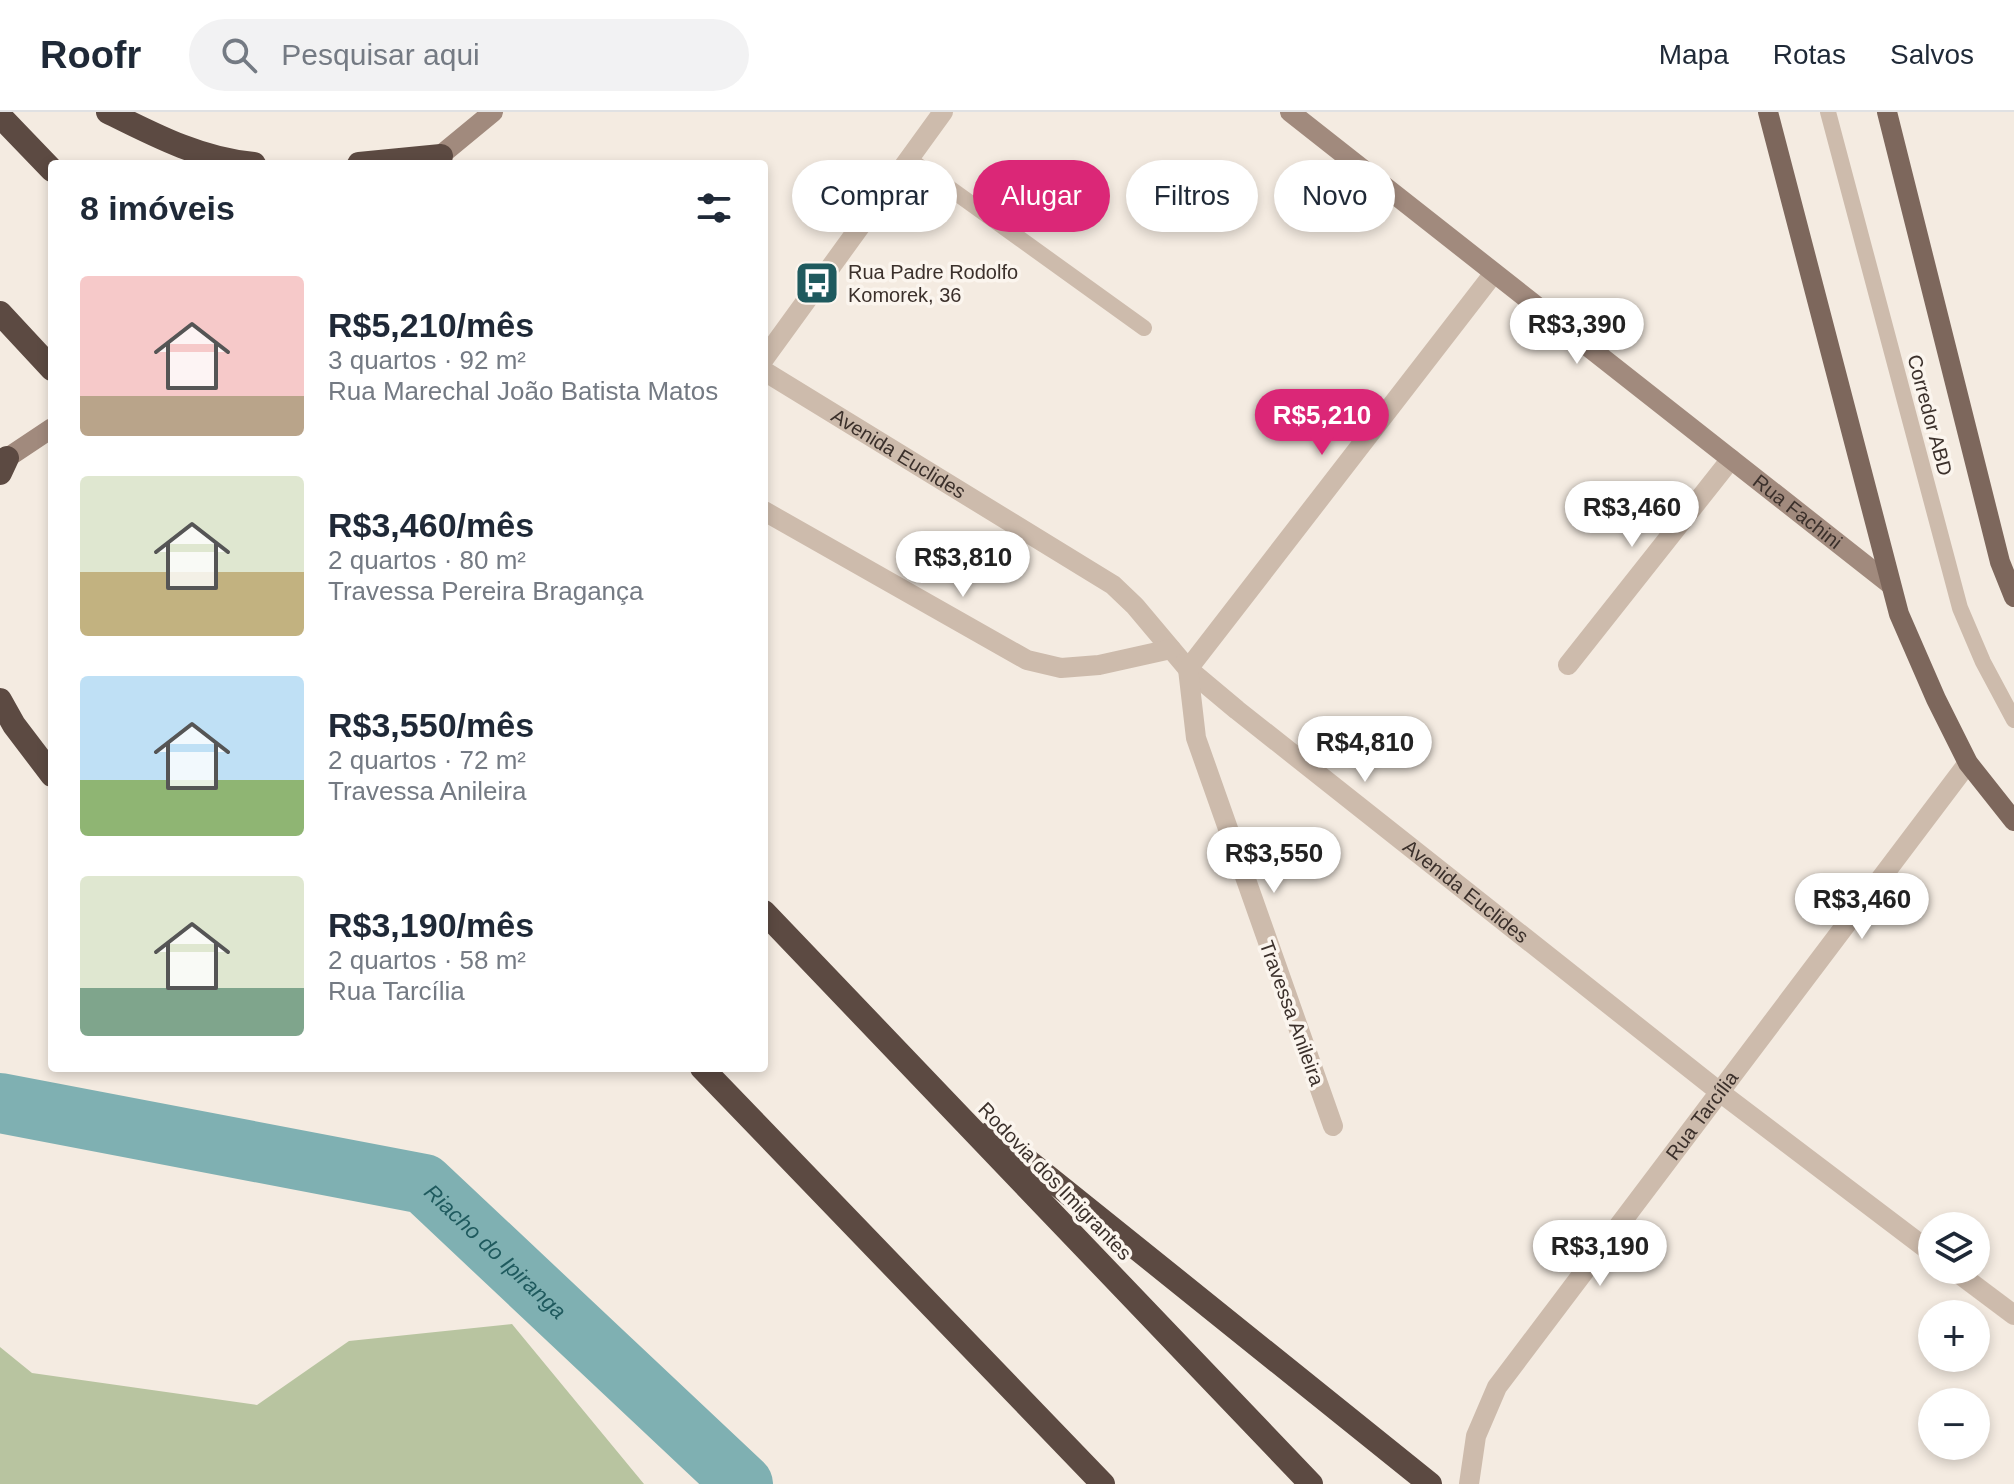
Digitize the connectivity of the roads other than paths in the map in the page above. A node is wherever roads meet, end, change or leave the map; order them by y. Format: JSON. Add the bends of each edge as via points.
{"nodes":[{"id":1,"x":108,"y":112,"type":"edge"},
{"id":2,"x":493,"y":112,"type":"edge"},
{"id":3,"x":943,"y":112,"type":"edge"},
{"id":4,"x":1290,"y":112,"type":"edge"},
{"id":5,"x":1768,"y":112,"type":"edge"},
{"id":6,"x":1828,"y":112,"type":"edge"},
{"id":7,"x":1887,"y":112,"type":"edge"},
{"id":8,"x":0,"y":116,"type":"edge"},
{"id":9,"x":909,"y":159,"type":"junction"},
{"id":10,"x":227,"y":160,"type":"edge"},
{"id":11,"x":442,"y":160,"type":"edge"},
{"id":12,"x":48,"y":166,"type":"edge"},
{"id":13,"x":1494,"y":273,"type":"junction"},
{"id":14,"x":4,"y":317,"type":"edge"},
{"id":15,"x":1144,"y":328,"type":"dead end"},
{"id":16,"x":768,"y":353,"type":"edge"},
{"id":17,"x":48,"y":365,"type":"edge"},
{"id":18,"x":768,"y":373,"type":"edge"},
{"id":19,"x":48,"y":431,"type":"edge"},
{"id":20,"x":1731,"y":459,"type":"junction"},
{"id":21,"x":2,"y":464,"type":"edge"},
{"id":22,"x":768,"y":513,"type":"edge"},
{"id":23,"x":1891,"y":585,"type":"junction"},
{"id":24,"x":2014,"y":597,"type":"edge"},
{"id":25,"x":1171,"y":649,"type":"junction"},
{"id":26,"x":1568,"y":665,"type":"dead end"},
{"id":27,"x":1188,"y":669,"type":"junction"},
{"id":28,"x":0,"y":700,"type":"edge"},
{"id":29,"x":2014,"y":720,"type":"edge"},
{"id":30,"x":1968,"y":763,"type":"junction"},
{"id":31,"x":48,"y":770,"type":"edge"},
{"id":32,"x":2014,"y":821,"type":"edge"},
{"id":33,"x":768,"y":916,"type":"edge"},
{"id":34,"x":706,"y":1072,"type":"edge"},
{"id":35,"x":919,"y":1074,"type":"junction"},
{"id":36,"x":1721,"y":1093,"type":"junction"},
{"id":37,"x":1333,"y":1126,"type":"dead end"},
{"id":38,"x":1918,"y":1242,"type":"edge"},
{"id":39,"x":1973,"y":1284,"type":"edge"},
{"id":40,"x":2014,"y":1315,"type":"edge"},
{"id":41,"x":1103,"y":1484,"type":"edge"},
{"id":42,"x":1311,"y":1484,"type":"edge"},
{"id":43,"x":1430,"y":1484,"type":"edge"},
{"id":44,"x":1469,"y":1484,"type":"edge"}],
"edges":[{"from":1,"to":10,"type":"highway","via":[[165,140]]},
{"from":2,"to":11,"type":"street"},
{"from":3,"to":9,"type":"street"},
{"from":4,"to":13,"type":"street","name":"Rua Fachini"},
{"from":5,"to":23,"type":"main road"},
{"from":6,"to":29,"type":"lane","name":"Corredor ABD","via":[[1960,608]]},
{"from":7,"to":24,"type":"main road","via":[[2000,562]]},
{"from":8,"to":12,"type":"highway"},
{"from":9,"to":15,"type":"lane"},
{"from":9,"to":16,"type":"street"},
{"from":13,"to":20,"type":"street","name":"Rua Fachini"},
{"from":13,"to":27,"type":"street"},
{"from":14,"to":17,"type":"highway"},
{"from":18,"to":25,"type":"street","name":"Avenida Euclides","via":[[1104,579]]},
{"from":19,"to":21,"type":"street"},
{"from":20,"to":23,"type":"street","name":"Rua Fachini"},
{"from":20,"to":26,"type":"street"},
{"from":22,"to":25,"type":"street","via":[[1027,660],[1061,668]]},
{"from":23,"to":30,"type":"main road","via":[[1899,614]]},
{"from":25,"to":27,"type":"street","name":"Avenida Euclides"},
{"from":27,"to":36,"type":"street","name":"Avenida Euclides"},
{"from":27,"to":37,"type":"street","name":"Travessa Anileira","via":[[1196,738]]},
{"from":28,"to":31,"type":"highway"},
{"from":30,"to":32,"type":"main road"},
{"from":30,"to":36,"type":"street","name":"Rua Tarcília"},
{"from":33,"to":35,"type":"highway","name":"Rodovia dos Imigrantes"},
{"from":34,"to":41,"type":"highway"},
{"from":35,"to":42,"type":"highway","name":"Rodovia dos Imigrantes"},
{"from":35,"to":43,"type":"highway"},
{"from":36,"to":38,"type":"street","name":"Avenida Euclides"},
{"from":36,"to":44,"type":"street","name":"Rua Tarcília","via":[[1497,1387],[1476,1436]]},
{"from":39,"to":40,"type":"street"}]}
